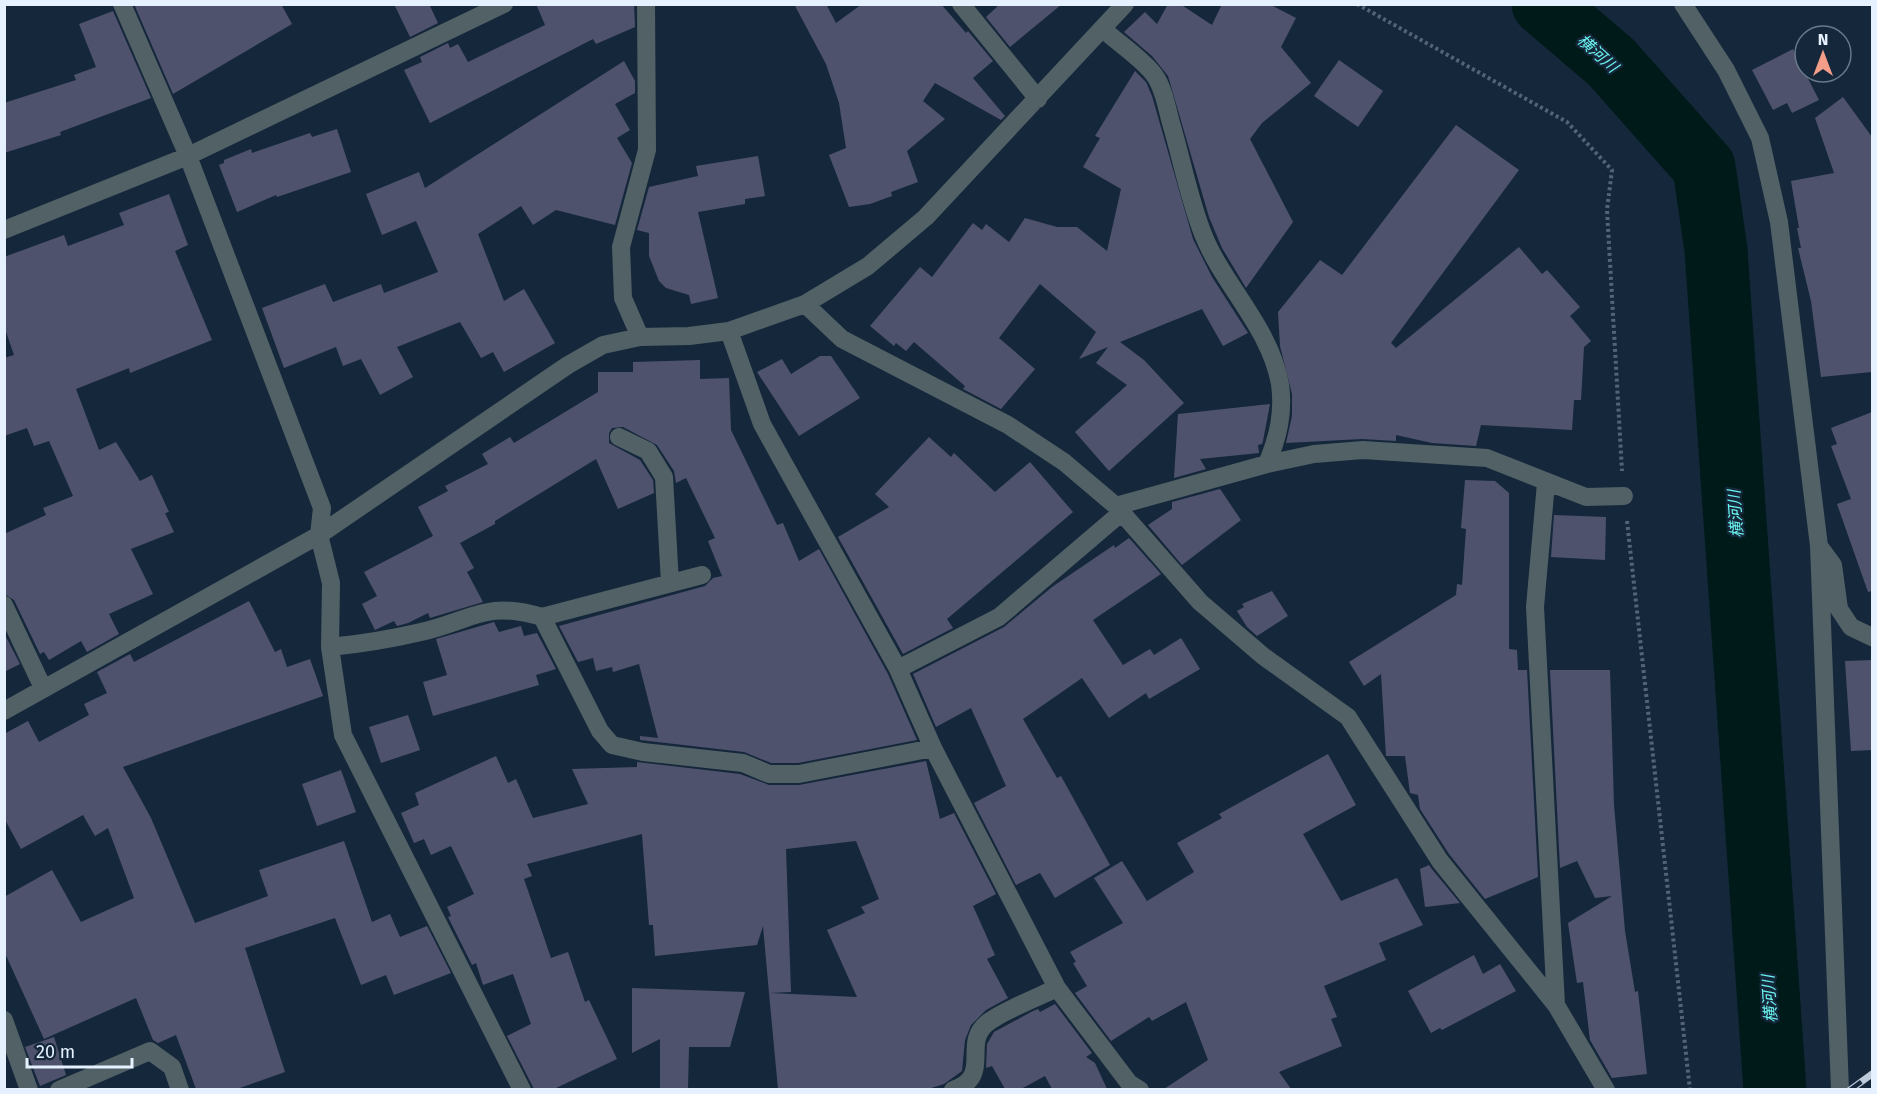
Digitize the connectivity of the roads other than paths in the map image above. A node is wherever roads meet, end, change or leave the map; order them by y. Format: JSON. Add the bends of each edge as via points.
{"nodes":[{"id":1,"x":122,"y":4,"type":"edge"},
{"id":2,"x":504,"y":4,"type":"edge"},
{"id":3,"x":646,"y":4,"type":"edge"},
{"id":4,"x":961,"y":4,"type":"edge"},
{"id":5,"x":1125,"y":4,"type":"edge"},
{"id":6,"x":1683,"y":4,"type":"edge"},
{"id":7,"x":1104,"y":30,"type":"junction"},
{"id":8,"x":1038,"y":99,"type":"junction"},
{"id":9,"x":188,"y":156,"type":"junction"},
{"id":10,"x":4,"y":230,"type":"edge"},
{"id":11,"x":806,"y":304,"type":"junction"},
{"id":12,"x":729,"y":330,"type":"junction"},
{"id":13,"x":640,"y":337,"type":"junction"},
{"id":14,"x":619,"y":437,"type":"dead end"},
{"id":15,"x":1267,"y":464,"type":"junction"},
{"id":16,"x":1546,"y":483,"type":"junction"},
{"id":17,"x":1624,"y":496,"type":"dead end"},
{"id":18,"x":1118,"y":509,"type":"junction"},
{"id":19,"x":319,"y":535,"type":"junction"},
{"id":20,"x":1819,"y":546,"type":"junction"},
{"id":21,"x":702,"y":575,"type":"dead end"},
{"id":22,"x":670,"y":583,"type":"junction"},
{"id":23,"x":4,"y":605,"type":"edge"},
{"id":24,"x":542,"y":617,"type":"junction"},
{"id":25,"x":1872,"y":637,"type":"edge"},
{"id":26,"x":330,"y":647,"type":"junction"},
{"id":27,"x":898,"y":669,"type":"junction"},
{"id":28,"x":43,"y":688,"type":"junction"},
{"id":29,"x":4,"y":711,"type":"edge"},
{"id":30,"x":933,"y":748,"type":"junction"},
{"id":31,"x":1057,"y":988,"type":"junction"},
{"id":32,"x":1556,"y":1005,"type":"junction"},
{"id":33,"x":4,"y":1020,"type":"edge"},
{"id":34,"x":22,"y":1071,"type":"junction"},
{"id":35,"x":4,"y":1076,"type":"edge"},
{"id":36,"x":29,"y":1089,"type":"edge"},
{"id":37,"x":59,"y":1089,"type":"edge"},
{"id":38,"x":180,"y":1089,"type":"edge"},
{"id":39,"x":522,"y":1089,"type":"edge"},
{"id":40,"x":953,"y":1089,"type":"edge"},
{"id":41,"x":1140,"y":1089,"type":"edge"},
{"id":42,"x":1606,"y":1089,"type":"edge"},
{"id":43,"x":1840,"y":1089,"type":"edge"}],
"edges":[{"from":1,"to":9,"type":"street"},
{"from":2,"to":9,"type":"street"},
{"from":3,"to":13,"type":"street","via":[[647,150],[621,247],[623,298]]},
{"from":4,"to":8,"type":"street"},
{"from":5,"to":7,"type":"street"},
{"from":6,"to":20,"type":"street","via":[[1726,70],[1760,138],[1779,222]]},
{"from":7,"to":8,"type":"street"},
{"from":7,"to":15,"type":"street","via":[[1155,76],[1202,232],[1217,266],[1264,339],[1280,382],[1281,407],[1280,435]]},
{"from":8,"to":11,"type":"street","via":[[926,217],[868,266]]},
{"from":9,"to":10,"type":"street"},
{"from":9,"to":19,"type":"street","via":[[322,508]]},
{"from":11,"to":12,"type":"street"},
{"from":11,"to":18,"type":"street","via":[[842,339],[1008,425],[1064,462]]},
{"from":12,"to":13,"type":"street"},
{"from":12,"to":27,"type":"street","via":[[762,424]]},
{"from":13,"to":19,"type":"street","via":[[603,345],[568,365]]},
{"from":14,"to":22,"type":"street","via":[[648,451],[664,477]]},
{"from":15,"to":16,"type":"street","via":[[1314,454],[1363,450],[1487,458]]},
{"from":15,"to":18,"type":"street"},
{"from":16,"to":17,"type":"street","via":[[1586,496]]},
{"from":16,"to":32,"type":"street","via":[[1534,607]]},
{"from":18,"to":27,"type":"street","via":[[999,617]]},
{"from":18,"to":32,"type":"street","via":[[1200,602],[1263,656],[1348,717],[1440,861]]},
{"from":19,"to":26,"type":"street","via":[[331,583]]},
{"from":19,"to":28,"type":"street"},
{"from":20,"to":25,"type":"street","via":[[1833,565],[1839,609],[1851,627]]},
{"from":20,"to":43,"type":"street"},
{"from":21,"to":22,"type":"street"},
{"from":22,"to":24,"type":"street"},
{"from":23,"to":28,"type":"street"},
{"from":24,"to":26,"type":"street","via":[[519,610],[485,610],[424,631]]},
{"from":24,"to":30,"type":"street","via":[[600,731],[612,745],[743,763],[769,774],[799,774]]},
{"from":26,"to":39,"type":"street","via":[[343,735]]},
{"from":27,"to":30,"type":"street"},
{"from":28,"to":29,"type":"street"},
{"from":30,"to":31,"type":"street"},
{"from":31,"to":40,"type":"street","via":[[986,1024],[977,1036],[974,1073],[967,1085]]},
{"from":31,"to":41,"type":"street","via":[[1129,1083]]},
{"from":32,"to":42,"type":"street"},
{"from":33,"to":34,"type":"street"},
{"from":34,"to":35,"type":"street"},
{"from":34,"to":36,"type":"street"},
{"from":37,"to":38,"type":"street","via":[[150,1051],[172,1067]]}]}
